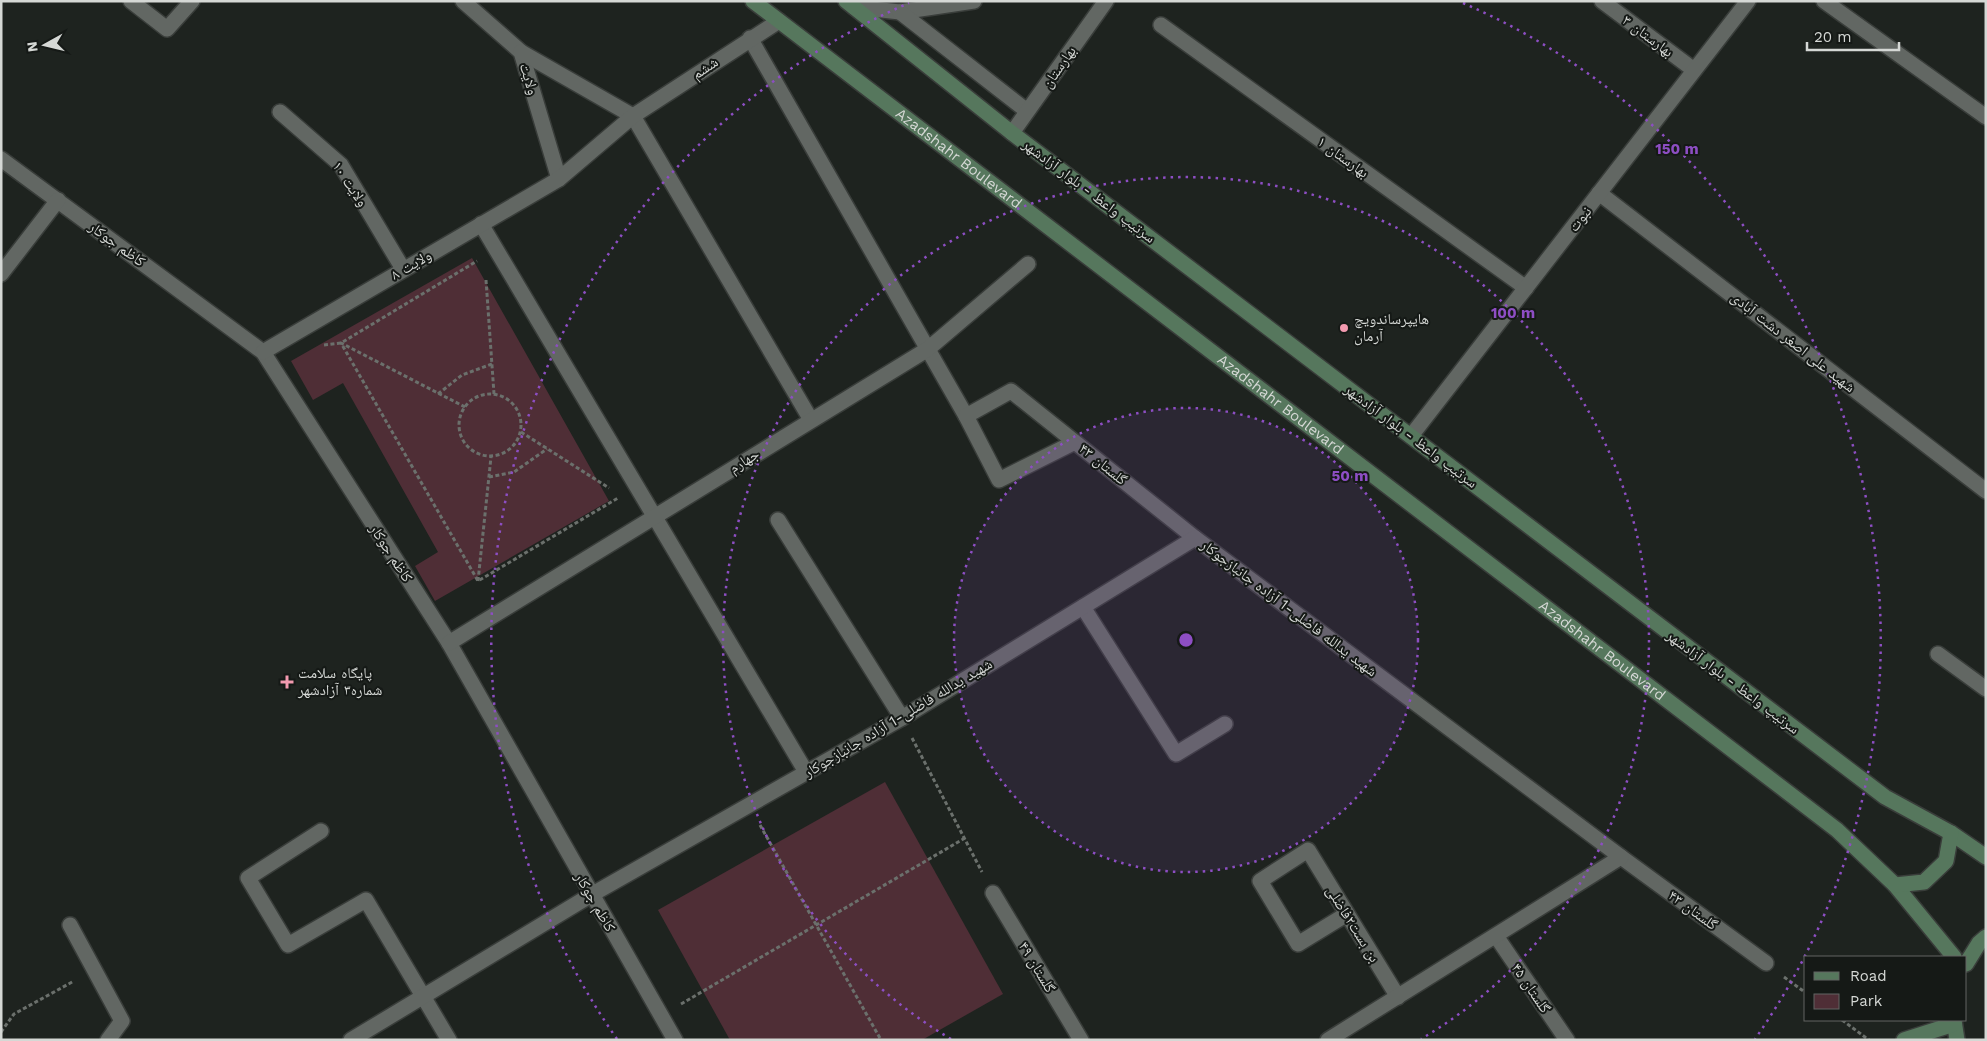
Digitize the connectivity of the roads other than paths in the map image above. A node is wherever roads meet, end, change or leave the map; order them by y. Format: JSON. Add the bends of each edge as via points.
{"nodes":[{"id":1,"x":131,"y":1,"type":"edge"},
{"id":2,"x":192,"y":1,"type":"edge"},
{"id":3,"x":463,"y":1,"type":"edge"},
{"id":4,"x":753,"y":1,"type":"edge"},
{"id":5,"x":974,"y":1,"type":"edge"},
{"id":6,"x":1106,"y":1,"type":"edge"},
{"id":7,"x":1602,"y":1,"type":"edge"},
{"id":8,"x":1748,"y":1,"type":"edge"},
{"id":9,"x":1824,"y":1,"type":"edge"},
{"id":10,"x":850,"y":4,"type":"edge"},
{"id":11,"x":900,"y":12,"type":"junction"},
{"id":12,"x":779,"y":21,"type":"junction"},
{"id":13,"x":1161,"y":25,"type":"dead end"},
{"id":14,"x":750,"y":38,"type":"junction"},
{"id":15,"x":520,"y":52,"type":"junction"},
{"id":16,"x":1694,"y":70,"type":"junction"},
{"id":17,"x":1028,"y":111,"type":"junction"},
{"id":18,"x":280,"y":112,"type":"dead end"},
{"id":19,"x":633,"y":116,"type":"junction"},
{"id":20,"x":1986,"y":117,"type":"edge"},
{"id":21,"x":1012,"y":133,"type":"junction"},
{"id":22,"x":1,"y":158,"type":"edge"},
{"id":23,"x":559,"y":179,"type":"junction"},
{"id":24,"x":1599,"y":193,"type":"junction"},
{"id":25,"x":58,"y":200,"type":"junction"},
{"id":26,"x":481,"y":224,"type":"junction"},
{"id":27,"x":1028,"y":264,"type":"dead end"},
{"id":28,"x":403,"y":269,"type":"junction"},
{"id":29,"x":1,"y":274,"type":"edge"},
{"id":30,"x":1526,"y":288,"type":"junction"},
{"id":31,"x":928,"y":349,"type":"junction"},
{"id":32,"x":263,"y":352,"type":"junction"},
{"id":33,"x":966,"y":416,"type":"junction"},
{"id":34,"x":811,"y":420,"type":"junction"},
{"id":35,"x":1411,"y":436,"type":"junction"},
{"id":36,"x":1075,"y":442,"type":"junction"},
{"id":37,"x":1986,"y":491,"type":"edge"},
{"id":38,"x":655,"y":517,"type":"junction"},
{"id":39,"x":778,"y":520,"type":"dead end"},
{"id":40,"x":1195,"y":538,"type":"junction"},
{"id":41,"x":1083,"y":607,"type":"junction"},
{"id":42,"x":449,"y":643,"type":"junction"},
{"id":43,"x":1938,"y":654,"type":"dead end"},
{"id":44,"x":1986,"y":689,"type":"edge"},
{"id":45,"x":902,"y":718,"type":"junction"},
{"id":46,"x":1225,"y":724,"type":"dead end"},
{"id":47,"x":806,"y":772,"type":"junction"},
{"id":48,"x":321,"y":832,"type":"dead end"},
{"id":49,"x":1951,"y":833,"type":"junction"},
{"id":50,"x":1620,"y":857,"type":"junction"},
{"id":51,"x":1986,"y":857,"type":"edge"},
{"id":52,"x":1895,"y":885,"type":"junction"},
{"id":53,"x":993,"y":894,"type":"road end"},
{"id":54,"x":591,"y":895,"type":"junction"},
{"id":55,"x":1347,"y":914,"type":"junction"},
{"id":56,"x":70,"y":925,"type":"dead end"},
{"id":57,"x":1496,"y":936,"type":"junction"},
{"id":58,"x":1986,"y":937,"type":"edge"},
{"id":59,"x":1953,"y":956,"type":"edge"},
{"id":60,"x":1967,"y":962,"type":"edge"},
{"id":61,"x":1766,"y":963,"type":"dead end"},
{"id":62,"x":425,"y":996,"type":"junction"},
{"id":63,"x":1398,"y":997,"type":"junction"},
{"id":64,"x":1954,"y":1022,"type":"edge"},
{"id":65,"x":1335,"y":1038,"type":"edge"},
{"id":66,"x":108,"y":1040,"type":"edge"},
{"id":67,"x":351,"y":1040,"type":"edge"},
{"id":68,"x":449,"y":1040,"type":"edge"},
{"id":69,"x":675,"y":1040,"type":"edge"},
{"id":70,"x":1081,"y":1040,"type":"edge"},
{"id":71,"x":1567,"y":1040,"type":"edge"},
{"id":72,"x":1904,"y":1040,"type":"edge"},
{"id":73,"x":1957,"y":1040,"type":"edge"}],
"edges":[{"from":1,"to":2,"type":"street","via":[[167,29]]},
{"from":3,"to":15,"type":"street","name":"ولایت"},
{"from":4,"to":12,"type":"main road","name":"Azadshahr Boulevard"},
{"from":5,"to":11,"type":"street"},
{"from":6,"to":17,"type":"street","name":"بهارستان"},
{"from":7,"to":16,"type":"street","name":"بهارستان ۳"},
{"from":8,"to":16,"type":"street","name":"نبوت"},
{"from":9,"to":20,"type":"street"},
{"from":10,"to":11,"type":"street"},
{"from":10,"to":21,"type":"main road","name":"سرتیپ واعظ - بلوار آزادشهر"},
{"from":11,"to":17,"type":"street"},
{"from":12,"to":14,"type":"street","name":"ششم"},
{"from":12,"to":52,"type":"main road","name":"Azadshahr Boulevard","via":[[1829,824]]},
{"from":13,"to":30,"type":"street","name":"بهارستان ۱"},
{"from":14,"to":19,"type":"street","name":"ششم"},
{"from":14,"to":31,"type":"street"},
{"from":15,"to":19,"type":"street"},
{"from":15,"to":23,"type":"street","name":"ولایت"},
{"from":16,"to":24,"type":"street","name":"نبوت"},
{"from":17,"to":21,"type":"street","name":"بهارستان"},
{"from":18,"to":28,"type":"street","name":"ولایت ۱۰","via":[[341,165]]},
{"from":19,"to":23,"type":"street","name":"ششم"},
{"from":19,"to":34,"type":"street"},
{"from":21,"to":35,"type":"main road","name":"سرتیپ واعظ - بلوار آزادشهر"},
{"from":22,"to":25,"type":"street","name":"کاظم جوکار"},
{"from":23,"to":26,"type":"street","name":"ولایت ۸"},
{"from":24,"to":30,"type":"street","name":"نبوت"},
{"from":24,"to":37,"type":"street","name":"شهید علی اصغر دشت آبادی"},
{"from":25,"to":29,"type":"street"},
{"from":25,"to":32,"type":"street","name":"کاظم جوکار"},
{"from":26,"to":28,"type":"street","name":"ولایت ۸"},
{"from":26,"to":38,"type":"street"},
{"from":27,"to":31,"type":"street","name":"جهارم"},
{"from":28,"to":32,"type":"street","name":"ولایت ۸"},
{"from":30,"to":35,"type":"street","name":"نبوت"},
{"from":31,"to":33,"type":"street"},
{"from":31,"to":34,"type":"street","name":"جهارم"},
{"from":32,"to":42,"type":"street","name":"کاظم جوکار"},
{"from":33,"to":36,"type":"street","name":"گلستان ۴۳","via":[[1011,391]]},
{"from":33,"to":36,"type":"street","via":[[999,480]]},
{"from":34,"to":38,"type":"street","name":"جهارم"},
{"from":35,"to":49,"type":"main road","name":"سرتیپ واعظ - بلوار آزادشهر","via":[[1885,797]]},
{"from":36,"to":40,"type":"street","name":"گلستان ۴۳"},
{"from":38,"to":42,"type":"street","name":"جهارم"},
{"from":38,"to":47,"type":"street"},
{"from":39,"to":45,"type":"street"},
{"from":40,"to":41,"type":"street","name":"شهید یدالله فاضلی-1 آزاده جانبازجوکار"},
{"from":40,"to":50,"type":"street","name":"شهید یدالله فاضلی-1 آزاده جانبازجوکار"},
{"from":41,"to":45,"type":"street","name":"شهید یدالله فاضلی-1 آزاده جانبازجوکار"},
{"from":41,"to":46,"type":"street","via":[[1176,754]]},
{"from":42,"to":54,"type":"street","name":"کاظم جوکار"},
{"from":43,"to":44,"type":"street"},
{"from":45,"to":47,"type":"street","name":"شهید یدالله فاضلی-1 آزاده جانبازجوکار"},
{"from":47,"to":54,"type":"street","name":"شهید یدالله فاضلی-1 آزاده جانبازجوکار"},
{"from":48,"to":62,"type":"street","via":[[248,878],[288,945],[366,900]]},
{"from":49,"to":51,"type":"main road","name":"سرتیپ واعظ - بلوار آزادشهر"},
{"from":49,"to":52,"type":"main road","via":[[1946,861],[1932,875],[1924,882]]},
{"from":50,"to":57,"type":"street"},
{"from":50,"to":61,"type":"street","name":"گلستان ۴۳"},
{"from":52,"to":59,"type":"main road","name":"Azadshahr Boulevard"},
{"from":53,"to":70,"type":"street","name":"گلستان ۴۹"},
{"from":54,"to":62,"type":"street","name":"شهید یدالله فاضلی-1 آزاده جانبازجوکار"},
{"from":54,"to":69,"type":"street","name":"کاظم جوکار"},
{"from":55,"to":55,"type":"street","name":"بن بست۲فاضلی","via":[[1298,944],[1260,881],[1308,850]]},
{"from":55,"to":63,"type":"street","name":"بن بست۲فاضلی"},
{"from":56,"to":66,"type":"street","via":[[122,1021]]},
{"from":57,"to":63,"type":"street"},
{"from":57,"to":71,"type":"street","name":"گلستان ۴۵"},
{"from":58,"to":60,"type":"main road"},
{"from":62,"to":67,"type":"street","name":"شهید یدالله فاضلی-1 آزاده جانبازجوکار"},
{"from":62,"to":68,"type":"street"},
{"from":63,"to":65,"type":"street"},
{"from":64,"to":72,"type":"main road"},
{"from":64,"to":73,"type":"main road"}]}
